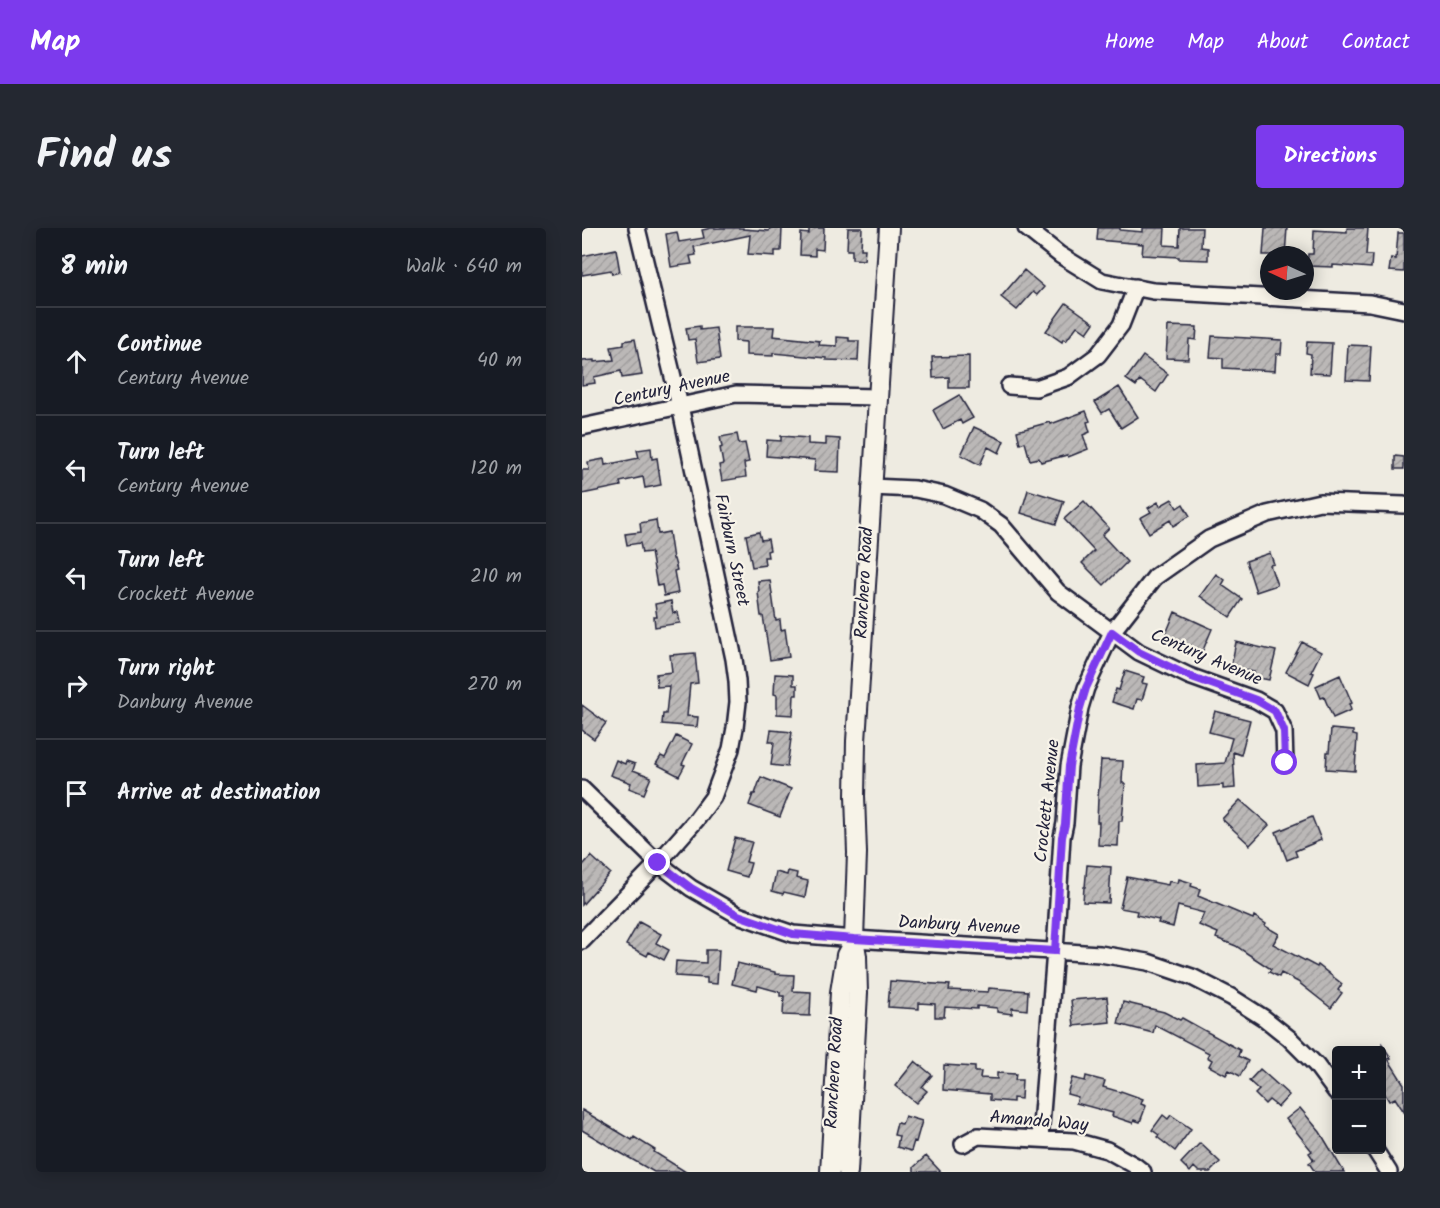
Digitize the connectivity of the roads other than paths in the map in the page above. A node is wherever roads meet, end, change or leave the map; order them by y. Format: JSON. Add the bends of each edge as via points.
{"nodes":[{"id":1,"x":637,"y":228,"type":"edge"},
{"id":2,"x":889,"y":228,"type":"edge"},
{"id":3,"x":1026,"y":228,"type":"edge"},
{"id":4,"x":1136,"y":287,"type":"junction"},
{"id":5,"x":1404,"y":310,"type":"edge"},
{"id":6,"x":1009,"y":386,"type":"dead end"},
{"id":7,"x":878,"y":397,"type":"junction"},
{"id":8,"x":680,"y":406,"type":"junction"},
{"id":9,"x":582,"y":427,"type":"edge"},
{"id":10,"x":871,"y":487,"type":"junction"},
{"id":11,"x":1404,"y":505,"type":"edge"},
{"id":12,"x":1112,"y":632,"type":"junction"},
{"id":13,"x":1285,"y":763,"type":"dead end"},
{"id":14,"x":582,"y":789,"type":"edge"},
{"id":15,"x":658,"y":863,"type":"junction"},
{"id":16,"x":854,"y":939,"type":"junction"},
{"id":17,"x":582,"y":941,"type":"edge"},
{"id":18,"x":1055,"y":951,"type":"junction"},
{"id":19,"x":1332,"y":1087,"type":"edge"},
{"id":20,"x":1040,"y":1138,"type":"junction"},
{"id":21,"x":963,"y":1144,"type":"dead end"},
{"id":22,"x":1378,"y":1154,"type":"edge"},
{"id":23,"x":830,"y":1172,"type":"edge"},
{"id":24,"x":848,"y":1172,"type":"edge"},
{"id":25,"x":1143,"y":1172,"type":"edge"},
{"id":26,"x":1389,"y":1172,"type":"edge"}],
"edges":[{"from":1,"to":8,"type":"street","name":"Fairburn Street"},
{"from":2,"to":7,"type":"main road","name":"Ranchero Road"},
{"from":3,"to":4,"type":"street","via":[[1059,255],[1102,281]]},
{"from":4,"to":5,"type":"street","via":[[1370,303]]},
{"from":4,"to":6,"type":"street","via":[[1121,325],[1098,355],[1068,377],[1036,388]]},
{"from":7,"to":8,"type":"street","name":"Century Avenue","via":[[736,394]]},
{"from":7,"to":10,"type":"main road","name":"Ranchero Road"},
{"from":8,"to":9,"type":"street","name":"Century Avenue"},
{"from":8,"to":15,"type":"street","name":"Fairburn Street","via":[[734,658],[738,702],[731,749],[712,797]]},
{"from":10,"to":12,"type":"street","name":"Century Avenue","via":[[944,495],[980,510],[1001,525],[1058,592]]},
{"from":10,"to":16,"type":"main road","name":"Ranchero Road","via":[[856,741]]},
{"from":11,"to":12,"type":"street","name":"Crockett Avenue","via":[[1320,501],[1267,514],[1209,539],[1155,577]]},
{"from":12,"to":13,"type":"street","name":"Century Avenue","via":[[1139,652],[1275,711],[1284,731]]},
{"from":12,"to":18,"type":"street","name":"Crockett Avenue","via":[[1086,688],[1073,742]]},
{"from":14,"to":15,"type":"street","name":"Danbury Avenue"},
{"from":15,"to":16,"type":"street","name":"Danbury Avenue","via":[[738,915],[793,934]]},
{"from":15,"to":17,"type":"street","name":"Fairburn Street"},
{"from":16,"to":18,"type":"street","name":"Danbury Avenue"},
{"from":16,"to":23,"type":"main road","name":"Ranchero Road","via":[[846,955],[840,992]]},
{"from":16,"to":24,"type":"main road","name":"Ranchero Road","via":[[858,993]]},
{"from":18,"to":19,"type":"street","name":"Danbury Avenue","via":[[1148,962],[1192,977],[1264,1018],[1316,1065]]},
{"from":18,"to":20,"type":"street","name":"Crockett Avenue"},
{"from":20,"to":21,"type":"street","name":"Amanda Way","via":[[978,1136]]},
{"from":20,"to":25,"type":"street","name":"Amanda Way","via":[[1074,1141],[1107,1150]]},
{"from":22,"to":26,"type":"street"}]}
